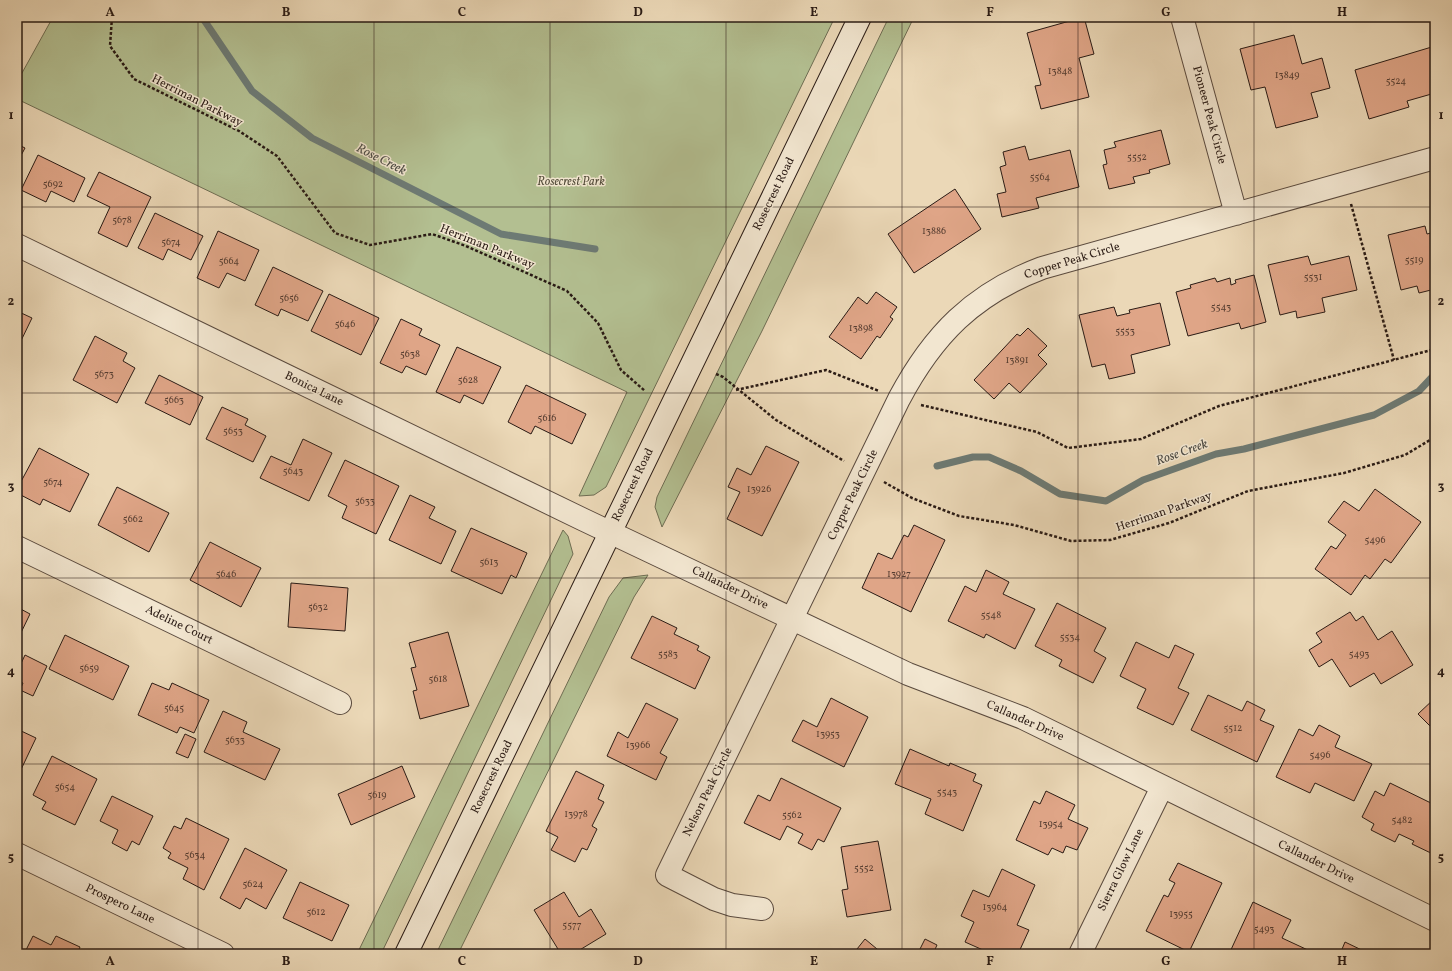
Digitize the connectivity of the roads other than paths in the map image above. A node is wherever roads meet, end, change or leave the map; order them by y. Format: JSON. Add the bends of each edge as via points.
{"nodes":[{"id":1,"x":860,"y":17,"type":"edge"},
{"id":2,"x":1182,"y":17,"type":"edge"},
{"id":3,"x":1435,"y":158,"type":"edge"},
{"id":4,"x":1236,"y":214,"type":"junction"},
{"id":5,"x":17,"y":245,"type":"edge"},
{"id":6,"x":611,"y":532,"type":"junction"},
{"id":7,"x":17,"y":547,"type":"edge"},
{"id":8,"x":792,"y":619,"type":"junction"},
{"id":9,"x":340,"y":703,"type":"dead end"},
{"id":10,"x":1162,"y":787,"type":"junction"},
{"id":11,"x":17,"y":854,"type":"edge"},
{"id":12,"x":762,"y":909,"type":"dead end"},
{"id":13,"x":1435,"y":920,"type":"edge"},
{"id":14,"x":223,"y":954,"type":"edge"},
{"id":15,"x":406,"y":954,"type":"edge"},
{"id":16,"x":1080,"y":954,"type":"edge"}],
"edges":[{"from":1,"to":6,"type":"street","name":"Rosecrest Road"},
{"from":2,"to":4,"type":"street","name":"Pioneer Peak Circle"},
{"from":3,"to":4,"type":"street","name":"Copper Peak Circle"},
{"from":4,"to":8,"type":"street","name":"Copper Peak Circle","via":[[1042,268],[992,292],[948,328],[912,374]]},
{"from":5,"to":6,"type":"street","name":"Bonica Lane"},
{"from":6,"to":8,"type":"street","name":"Callander Drive"},
{"from":6,"to":15,"type":"street","name":"Rosecrest Road"},
{"from":7,"to":9,"type":"street","name":"Adeline Court"},
{"from":8,"to":10,"type":"street","name":"Callander Drive","via":[[926,682],[986,702],[1022,718]]},
{"from":8,"to":12,"type":"street","name":"Nelson Peak Circle","via":[[668,875],[720,901]]},
{"from":10,"to":13,"type":"street","name":"Callander Drive"},
{"from":10,"to":16,"type":"street","name":"Sierra Glow Lane"},
{"from":11,"to":14,"type":"street","name":"Prospero Lane"}]}
